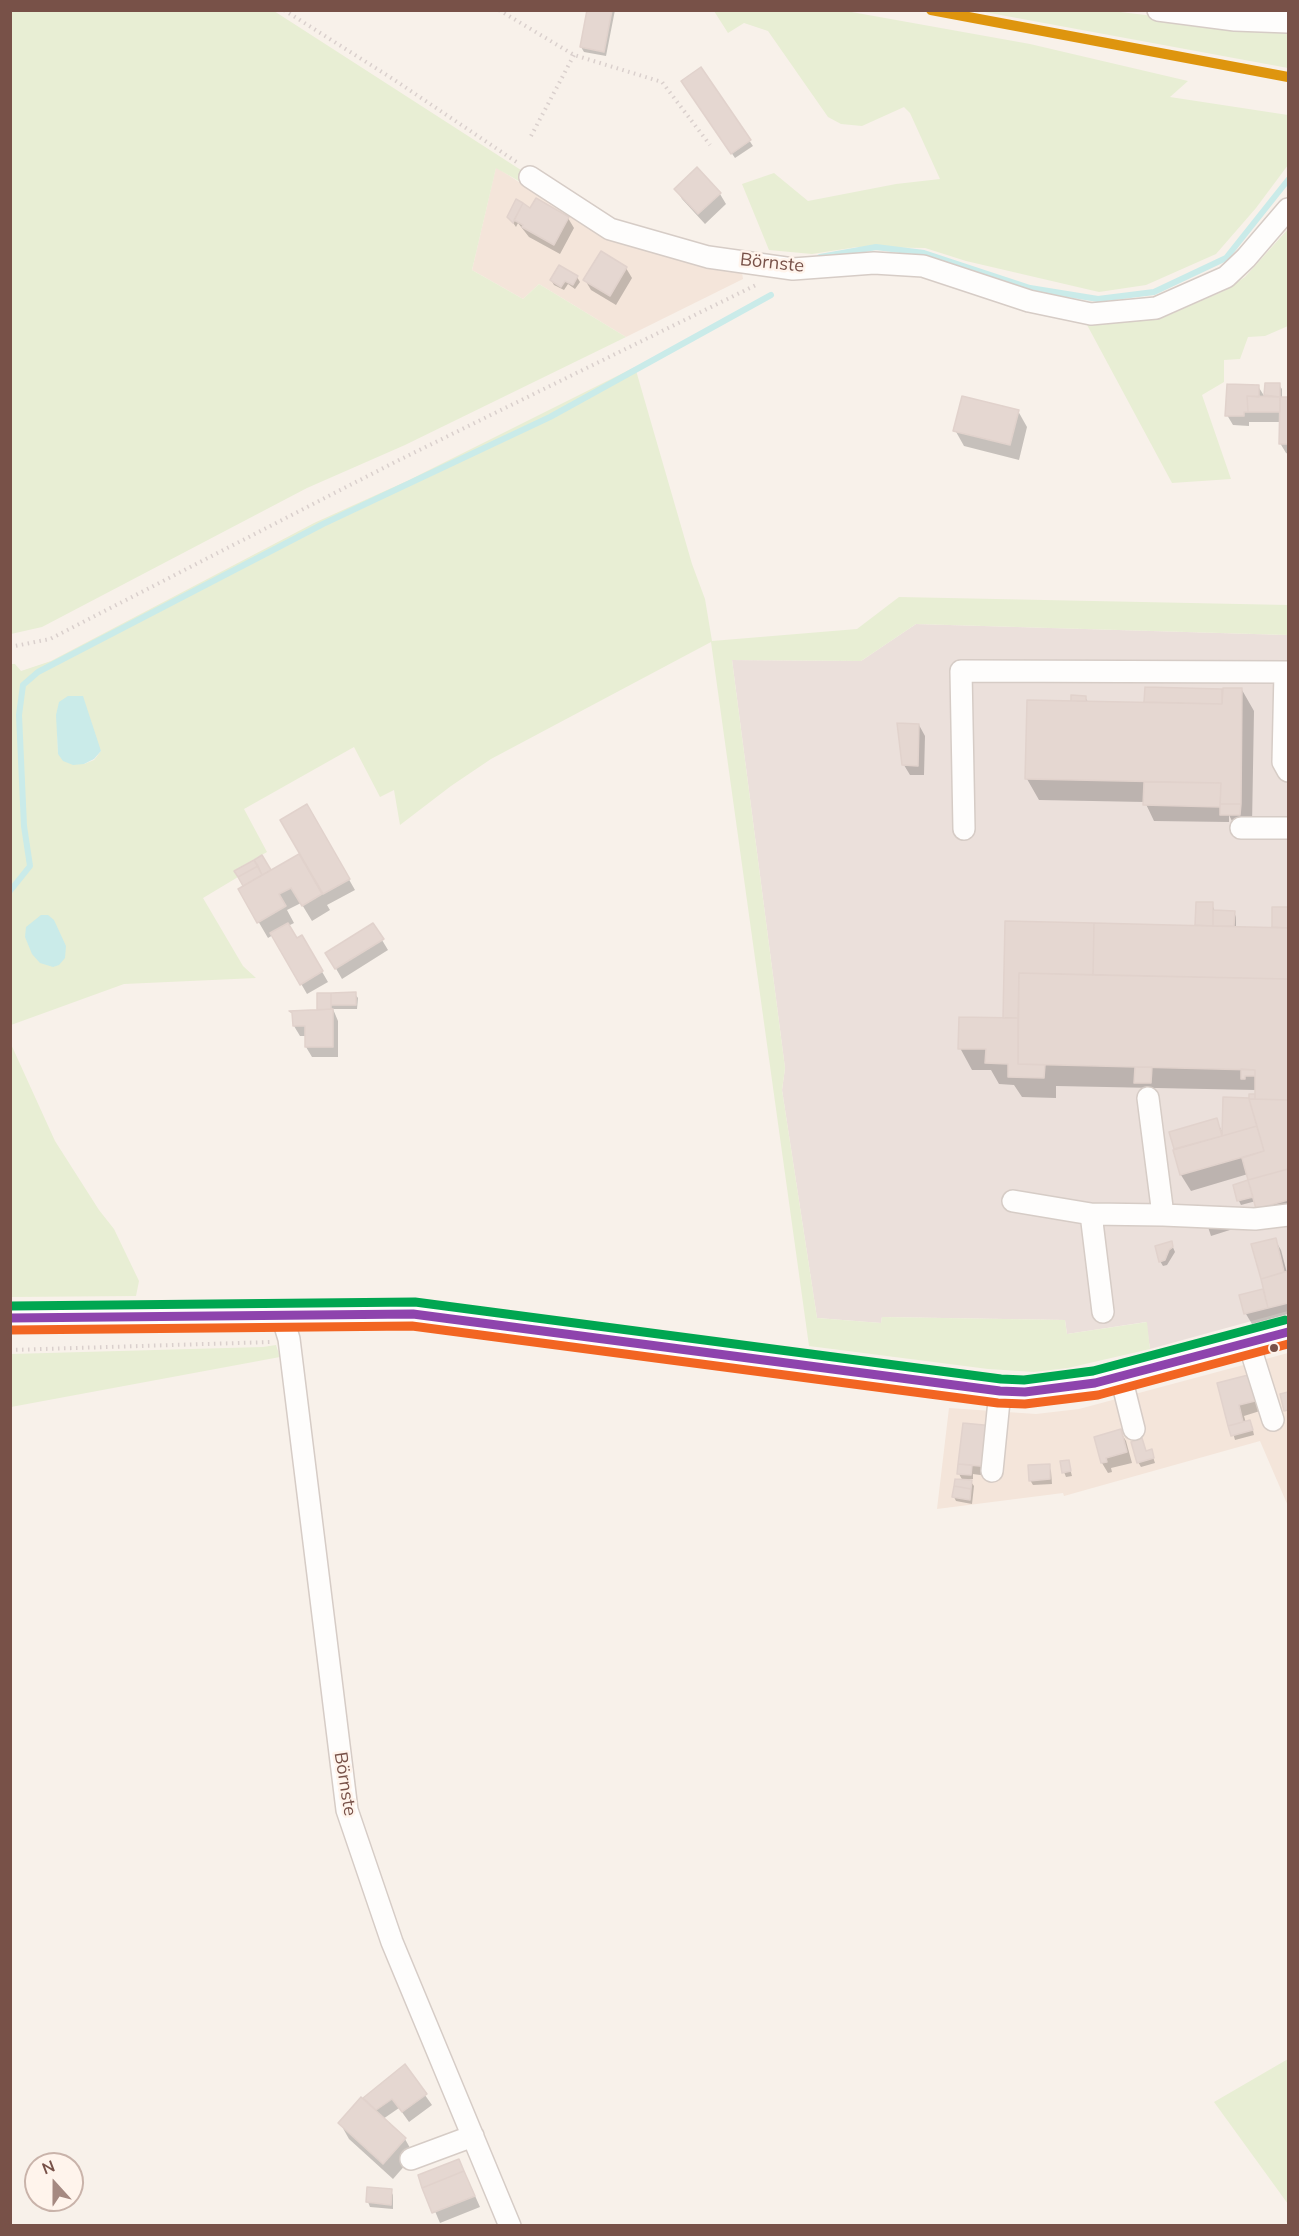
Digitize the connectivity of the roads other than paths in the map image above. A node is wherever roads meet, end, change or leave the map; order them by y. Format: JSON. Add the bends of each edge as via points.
{"nodes":[{"id":1,"x":1158,"y":10,"type":"edge"},
{"id":2,"x":1288,"y":22,"type":"edge"},
{"id":3,"x":530,"y":177,"type":"road end"},
{"id":4,"x":1288,"y":210,"type":"edge"},
{"id":5,"x":1287,"y":672,"type":"edge"},
{"id":6,"x":1288,"y":771,"type":"edge"},
{"id":7,"x":1241,"y":828,"type":"dead end"},
{"id":8,"x":1288,"y":828,"type":"edge"},
{"id":9,"x":964,"y":829,"type":"dead end"},
{"id":10,"x":1148,"y":1098,"type":"dead end"},
{"id":11,"x":1013,"y":1202,"type":"dead end"},
{"id":12,"x":1091,"y":1214,"type":"junction"},
{"id":13,"x":1163,"y":1215,"type":"junction"},
{"id":14,"x":1288,"y":1215,"type":"edge"},
{"id":15,"x":1103,"y":1312,"type":"dead end"},
{"id":16,"x":282,"y":1316,"type":"junction"},
{"id":17,"x":10,"y":1318,"type":"edge"},
{"id":18,"x":1288,"y":1332,"type":"edge"},
{"id":19,"x":1249,"y":1344,"type":"junction"},
{"id":20,"x":1121,"y":1377,"type":"junction"},
{"id":21,"x":1000,"y":1391,"type":"junction"},
{"id":22,"x":1273,"y":1420,"type":"dead end"},
{"id":23,"x":1134,"y":1429,"type":"dead end"},
{"id":24,"x":992,"y":1471,"type":"dead end"},
{"id":25,"x":473,"y":2136,"type":"junction"},
{"id":26,"x":411,"y":2159,"type":"dead end"},
{"id":27,"x":510,"y":2226,"type":"edge"}],
"edges":[{"from":1,"to":2,"type":"street"},
{"from":3,"to":4,"type":"street","name":"Börnste","via":[[610,230],[708,257],[793,269],[874,263],[923,267],[1029,301],[1091,314],[1156,308],[1226,277]]},
{"from":5,"to":6,"type":"street","via":[[1283,762]]},
{"from":5,"to":9,"type":"street","via":[[961,671]]},
{"from":7,"to":8,"type":"street"},
{"from":10,"to":13,"type":"street"},
{"from":11,"to":12,"type":"street"},
{"from":12,"to":13,"type":"street"},
{"from":12,"to":15,"type":"street"},
{"from":13,"to":14,"type":"street","via":[[1255,1219]]},
{"from":16,"to":17,"type":"street"},
{"from":16,"to":21,"type":"street","via":[[413,1314]]},
{"from":16,"to":25,"type":"street","name":"Börnste","via":[[289,1339],[347,1810],[392,1942]]},
{"from":18,"to":19,"type":"street"},
{"from":19,"to":20,"type":"street"},
{"from":19,"to":22,"type":"street"},
{"from":20,"to":21,"type":"street","via":[[1047,1391]]},
{"from":20,"to":23,"type":"street"},
{"from":21,"to":24,"type":"street"},
{"from":25,"to":26,"type":"street"},
{"from":25,"to":27,"type":"street","name":"Börnste"}]}
